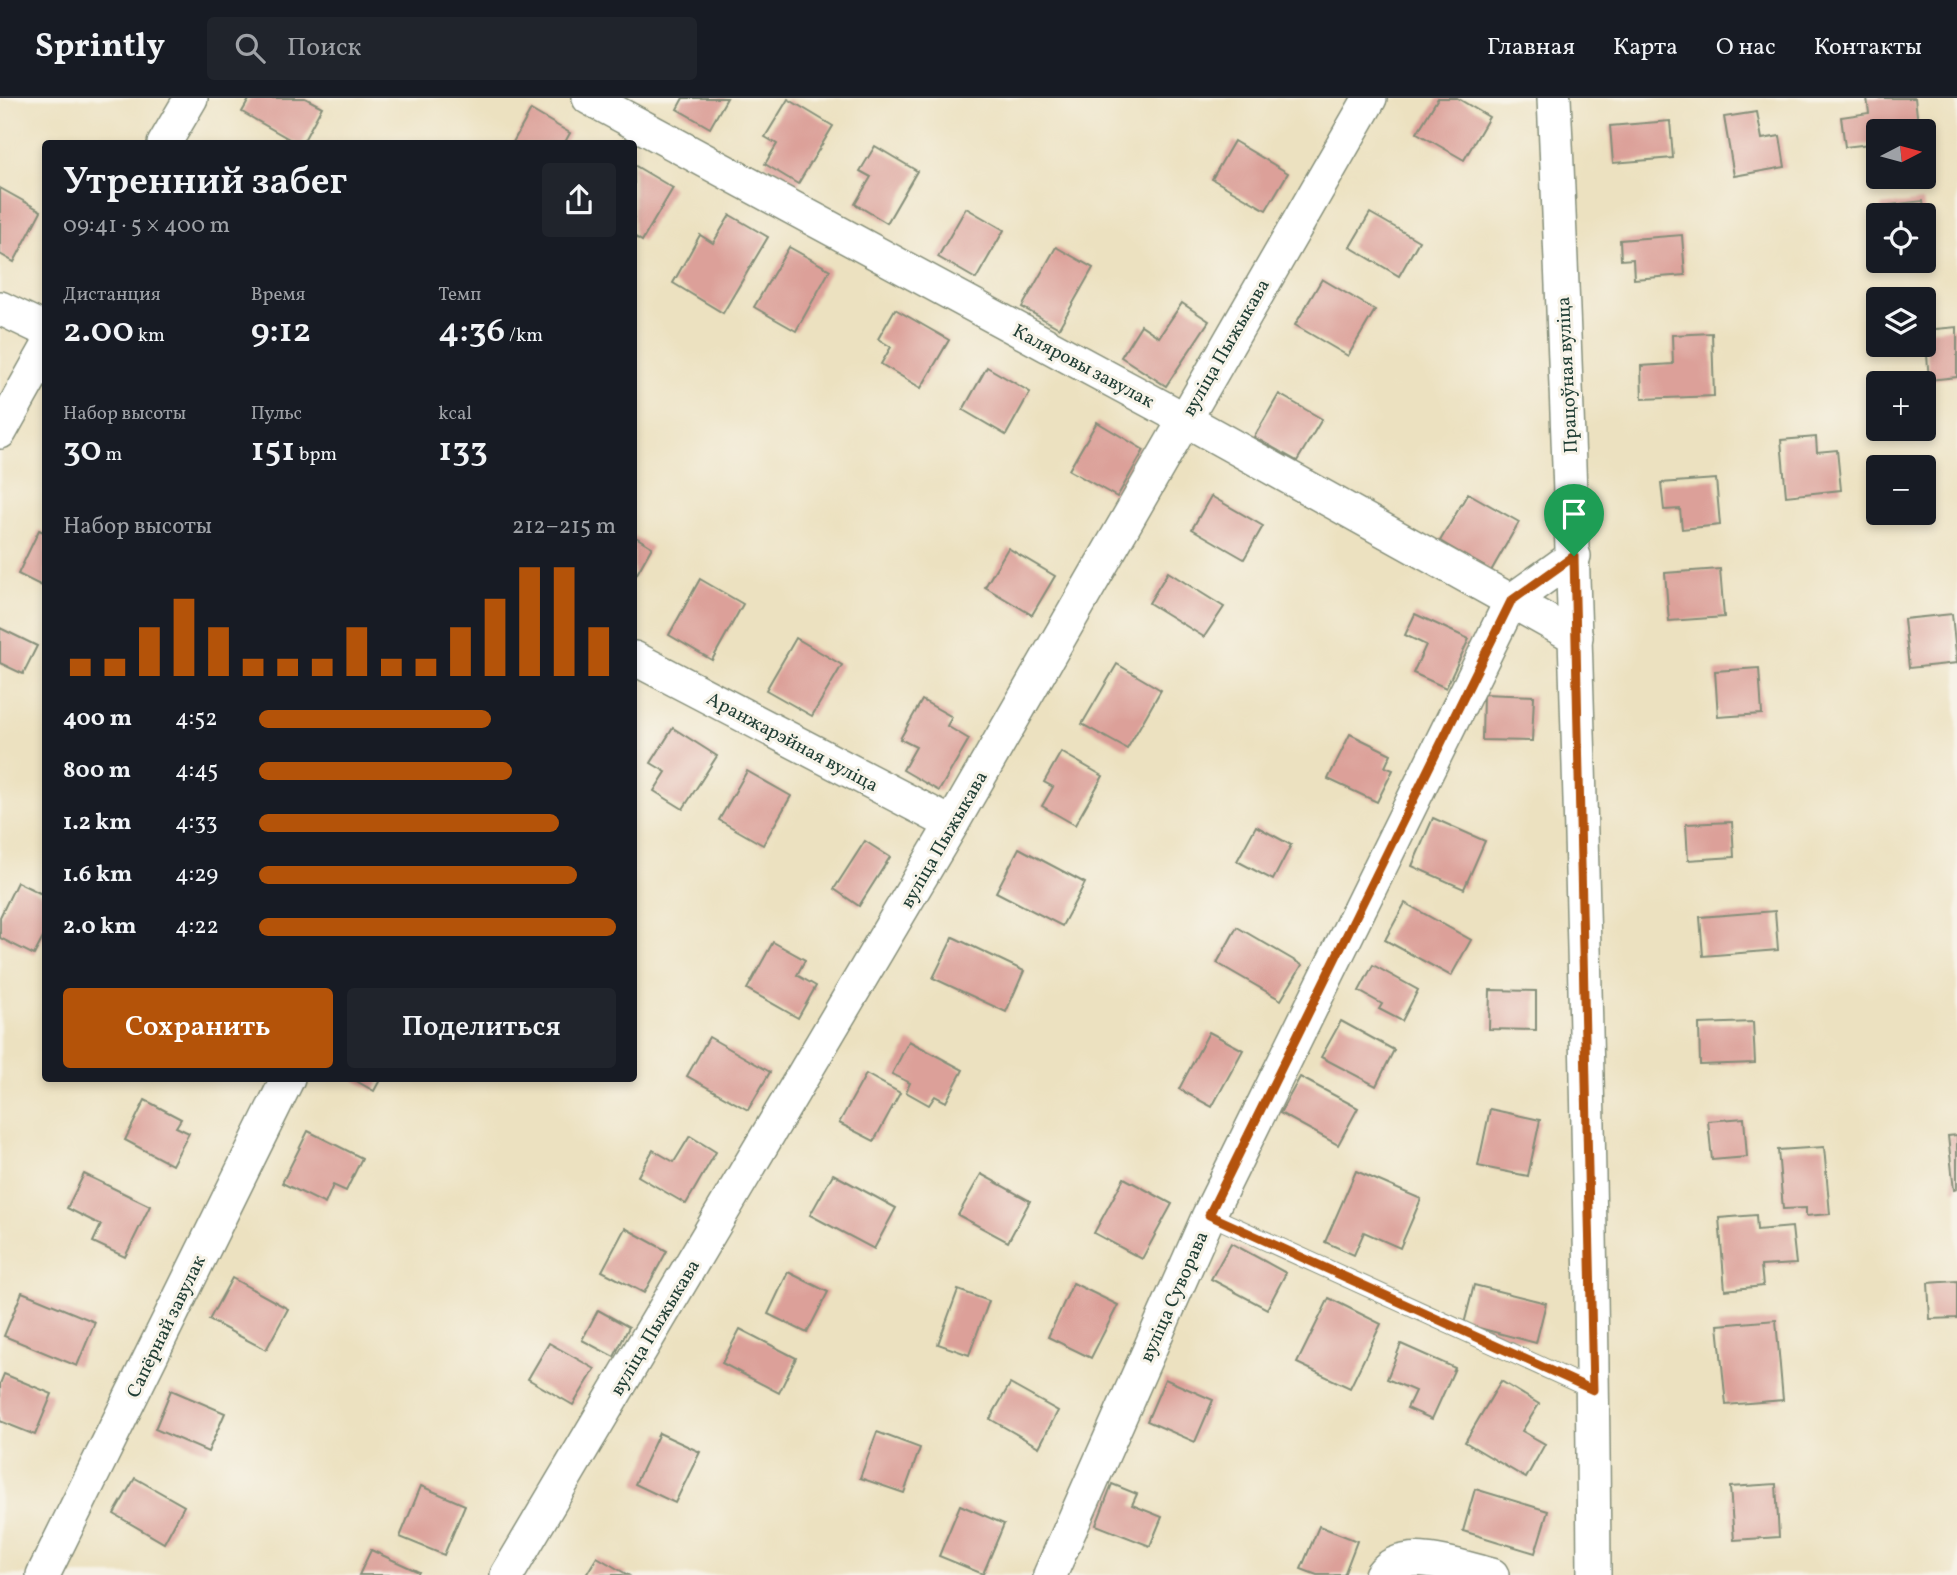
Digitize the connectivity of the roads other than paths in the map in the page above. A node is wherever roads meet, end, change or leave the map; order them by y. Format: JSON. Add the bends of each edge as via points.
{"nodes":[{"id":1,"x":191,"y":98,"type":"edge"},
{"id":2,"x":589,"y":98,"type":"edge"},
{"id":3,"x":1370,"y":98,"type":"edge"},
{"id":4,"x":1554,"y":98,"type":"edge"},
{"id":5,"x":166,"y":140,"type":"edge"},
{"id":6,"x":0,"y":308,"type":"edge"},
{"id":7,"x":42,"y":328,"type":"edge"},
{"id":8,"x":42,"y":357,"type":"edge"},
{"id":9,"x":1184,"y":419,"type":"junction"},
{"id":10,"x":0,"y":432,"type":"edge"},
{"id":11,"x":1574,"y":556,"type":"junction"},
{"id":12,"x":1511,"y":601,"type":"junction"},
{"id":13,"x":1576,"y":637,"type":"junction"},
{"id":14,"x":637,"y":660,"type":"edge"},
{"id":15,"x":952,"y":824,"type":"junction"},
{"id":16,"x":286,"y":1082,"type":"edge"},
{"id":17,"x":1209,"y":1215,"type":"junction"},
{"id":18,"x":1593,"y":1390,"type":"junction"},
{"id":19,"x":43,"y":1575,"type":"edge"},
{"id":20,"x":507,"y":1575,"type":"edge"},
{"id":21,"x":1050,"y":1575,"type":"edge"},
{"id":22,"x":1381,"y":1575,"type":"edge"},
{"id":23,"x":1492,"y":1575,"type":"edge"},
{"id":24,"x":1594,"y":1575,"type":"edge"}],
"edges":[{"from":1,"to":5,"type":"street"},
{"from":2,"to":9,"type":"street","name":"Каляровы завулак"},
{"from":3,"to":9,"type":"street","name":"вуліца Пыжыкава"},
{"from":4,"to":11,"type":"street","name":"Працоўная вуліца"},
{"from":6,"to":7,"type":"street"},
{"from":8,"to":10,"type":"street"},
{"from":9,"to":12,"type":"street","name":"Каляровы завулак"},
{"from":9,"to":15,"type":"street","name":"вуліца Пыжыкава"},
{"from":11,"to":12,"type":"street","name":"вуліца Суворава"},
{"from":11,"to":13,"type":"street","name":"Працоўная вуліца"},
{"from":12,"to":13,"type":"street","name":"Каляровы завулак"},
{"from":12,"to":17,"type":"street","name":"вуліца Суворава"},
{"from":13,"to":18,"type":"street","name":"Працоўная вуліца"},
{"from":14,"to":15,"type":"street","name":"Аранжарэйная вуліца"},
{"from":15,"to":20,"type":"street","name":"вуліца Пыжыкава"},
{"from":16,"to":19,"type":"street","name":"Сапёрнай завулак"},
{"from":17,"to":18,"type":"lane"},
{"from":17,"to":21,"type":"street","name":"вуліца Суворава"},
{"from":18,"to":24,"type":"street","name":"Працоўная вуліца"},
{"from":22,"to":23,"type":"street","via":[[1387,1567],[1405,1560],[1425,1560]]}]}
